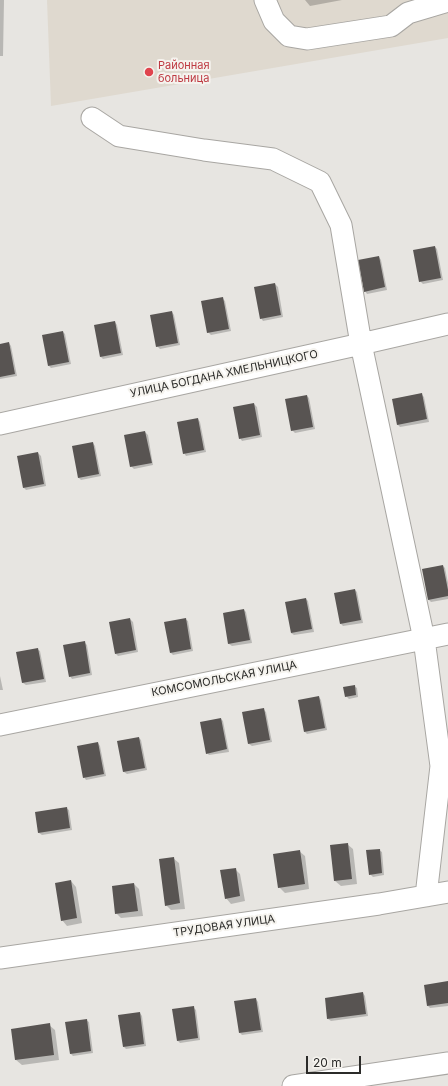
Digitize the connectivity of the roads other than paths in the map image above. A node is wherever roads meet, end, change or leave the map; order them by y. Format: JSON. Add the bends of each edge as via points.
{"nodes":[{"id":1,"x":265,"y":0,"type":"edge"},
{"id":2,"x":448,"y":1,"type":"edge"},
{"id":3,"x":417,"y":5,"type":"edge"},
{"id":4,"x":92,"y":118,"type":"dead end"},
{"id":5,"x":448,"y":324,"type":"edge"},
{"id":6,"x":361,"y":344,"type":"junction"},
{"id":7,"x":0,"y":424,"type":"edge"},
{"id":8,"x":448,"y":634,"type":"edge"},
{"id":9,"x":424,"y":639,"type":"junction"},
{"id":10,"x":0,"y":725,"type":"edge"},
{"id":11,"x":448,"y":892,"type":"edge"},
{"id":12,"x":426,"y":896,"type":"junction"},
{"id":13,"x":0,"y":958,"type":"edge"},
{"id":14,"x":448,"y":1063,"type":"edge"},
{"id":15,"x":293,"y":1086,"type":"edge"}],
"edges":[{"from":1,"to":3,"type":"street","via":[[274,21],[289,36],[307,39],[391,26]]},
{"from":2,"to":3,"type":"street"},
{"from":4,"to":6,"type":"street","via":[[119,136],[273,159],[320,182],[341,225]]},
{"from":5,"to":6,"type":"street","name":"УЛИЦА БОГДАНА ХМЕЛЬНИЦКОГО"},
{"from":6,"to":7,"type":"street","name":"УЛИЦА БОГДАНА ХМЕЛЬНИЦКОГО"},
{"from":6,"to":9,"type":"street"},
{"from":8,"to":9,"type":"street","name":"КОМСОМОЛЬСКАЯ УЛИЦА"},
{"from":9,"to":10,"type":"street","name":"КОМСОМОЛЬСКАЯ УЛИЦА"},
{"from":9,"to":12,"type":"street","via":[[441,766]]},
{"from":11,"to":12,"type":"street","name":"ТРУДОВАЯ УЛИЦА"},
{"from":12,"to":13,"type":"street","name":"ТРУДОВАЯ УЛИЦА"},
{"from":14,"to":15,"type":"street"}]}
